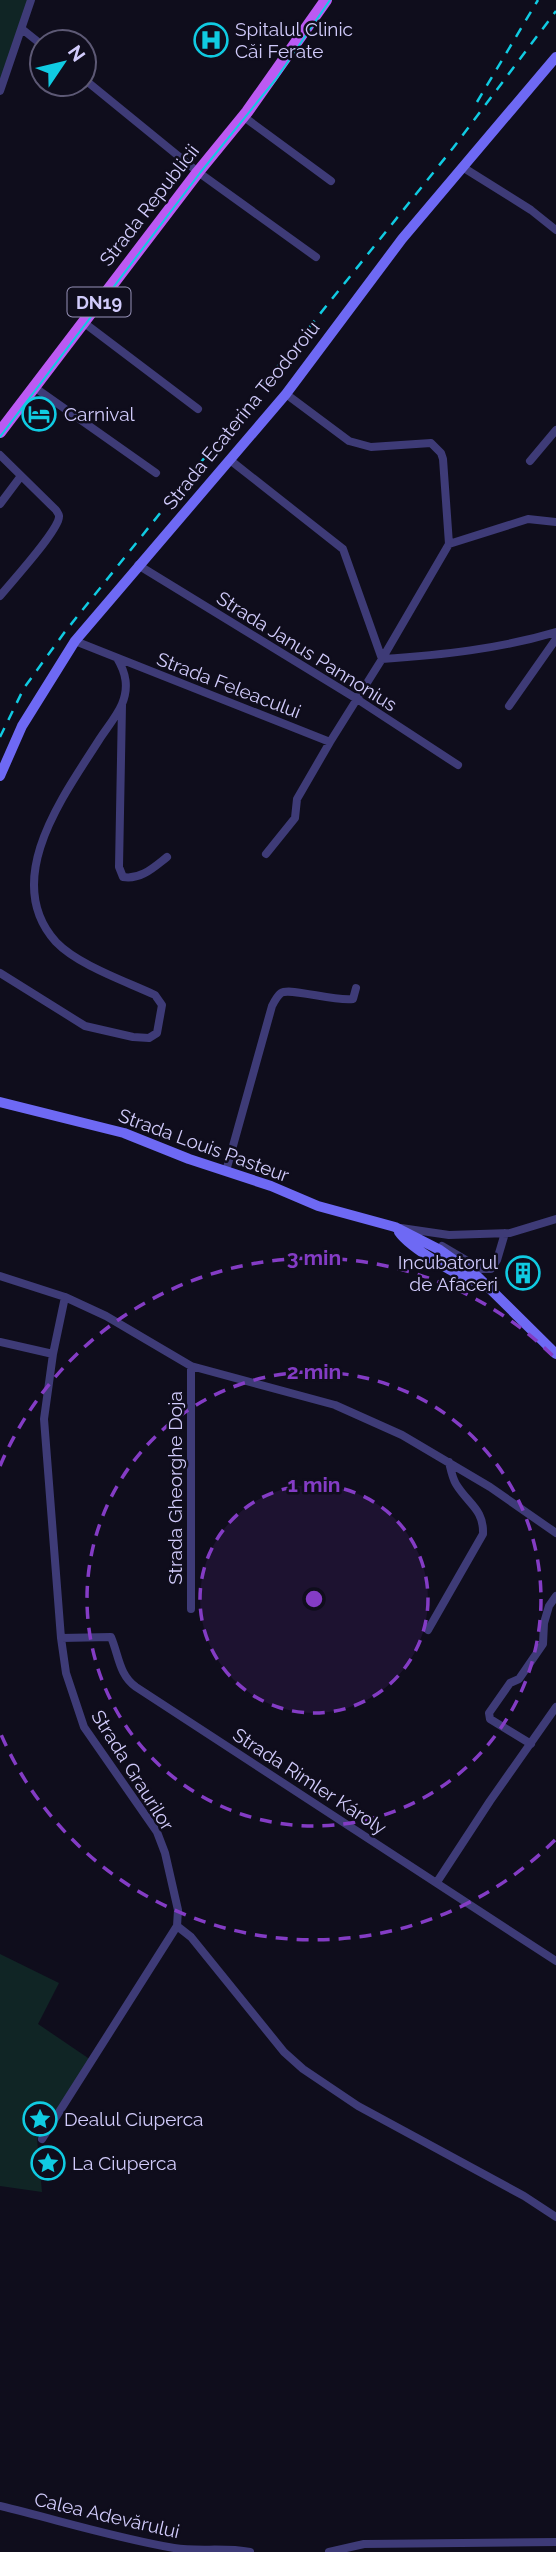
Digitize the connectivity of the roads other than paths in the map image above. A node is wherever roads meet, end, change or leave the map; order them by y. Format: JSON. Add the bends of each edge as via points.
{"nodes":[{"id":1,"x":31,"y":0,"type":"edge"},
{"id":2,"x":326,"y":0,"type":"edge"},
{"id":3,"x":22,"y":29,"type":"junction"},
{"id":4,"x":28,"y":34,"type":"edge"},
{"id":5,"x":556,"y":57,"type":"edge"},
{"id":6,"x":98,"y":90,"type":"edge"},
{"id":7,"x":0,"y":91,"type":"edge"},
{"id":8,"x":244,"y":117,"type":"junction"},
{"id":9,"x":464,"y":168,"type":"junction"},
{"id":10,"x":198,"y":172,"type":"junction"},
{"id":11,"x":331,"y":181,"type":"dead end"},
{"id":12,"x":556,"y":230,"type":"edge"},
{"id":13,"x":316,"y":257,"type":"dead end"},
{"id":14,"x":83,"y":322,"type":"junction"},
{"id":15,"x":34,"y":387,"type":"junction"},
{"id":16,"x":286,"y":394,"type":"junction"},
{"id":17,"x":198,"y":409,"type":"dead end"},
{"id":18,"x":556,"y":430,"type":"edge"},
{"id":19,"x":0,"y":432,"type":"edge"},
{"id":20,"x":0,"y":455,"type":"edge"},
{"id":21,"x":230,"y":460,"type":"junction"},
{"id":22,"x":530,"y":461,"type":"dead end"},
{"id":23,"x":156,"y":473,"type":"dead end"},
{"id":24,"x":21,"y":477,"type":"junction"},
{"id":25,"x":0,"y":504,"type":"edge"},
{"id":26,"x":556,"y":522,"type":"edge"},
{"id":27,"x":449,"y":544,"type":"junction"},
{"id":28,"x":138,"y":565,"type":"junction"},
{"id":29,"x":2,"y":591,"type":"edge"},
{"id":30,"x":556,"y":632,"type":"edge"},
{"id":31,"x":556,"y":639,"type":"edge"},
{"id":32,"x":75,"y":641,"type":"junction"},
{"id":33,"x":117,"y":658,"type":"junction"},
{"id":34,"x":382,"y":659,"type":"junction"},
{"id":35,"x":357,"y":699,"type":"junction"},
{"id":36,"x":122,"y":705,"type":"junction"},
{"id":37,"x":509,"y":706,"type":"dead end"},
{"id":38,"x":330,"y":741,"type":"junction"},
{"id":39,"x":458,"y":765,"type":"dead end"},
{"id":40,"x":0,"y":776,"type":"edge"},
{"id":41,"x":266,"y":854,"type":"dead end"},
{"id":42,"x":167,"y":857,"type":"dead end"},
{"id":43,"x":0,"y":973,"type":"edge"},
{"id":44,"x":356,"y":988,"type":"dead end"},
{"id":45,"x":0,"y":1102,"type":"edge"},
{"id":46,"x":226,"y":1171,"type":"junction"},
{"id":47,"x":556,"y":1219,"type":"edge"},
{"id":48,"x":395,"y":1227,"type":"junction"},
{"id":49,"x":505,"y":1233,"type":"junction"},
{"id":50,"x":449,"y":1235,"type":"junction"},
{"id":51,"x":441,"y":1248,"type":"junction"},
{"id":52,"x":0,"y":1276,"type":"edge"},
{"id":53,"x":482,"y":1283,"type":"junction"},
{"id":54,"x":65,"y":1297,"type":"junction"},
{"id":55,"x":0,"y":1342,"type":"edge"},
{"id":56,"x":53,"y":1354,"type":"junction"},
{"id":57,"x":556,"y":1354,"type":"edge"},
{"id":58,"x":191,"y":1366,"type":"junction"},
{"id":59,"x":449,"y":1462,"type":"junction"},
{"id":60,"x":556,"y":1533,"type":"edge"},
{"id":61,"x":556,"y":1596,"type":"edge"},
{"id":62,"x":191,"y":1609,"type":"dead end"},
{"id":63,"x":429,"y":1630,"type":"dead end"},
{"id":64,"x":61,"y":1638,"type":"junction"},
{"id":65,"x":556,"y":1707,"type":"edge"},
{"id":66,"x":531,"y":1744,"type":"junction"},
{"id":67,"x":437,"y":1882,"type":"junction"},
{"id":68,"x":177,"y":1926,"type":"junction"},
{"id":69,"x":556,"y":1961,"type":"edge"},
{"id":70,"x":42,"y":2139,"type":"dead end"},
{"id":71,"x":556,"y":2217,"type":"edge"},
{"id":72,"x":0,"y":2505,"type":"edge"},
{"id":73,"x":556,"y":2542,"type":"edge"},
{"id":74,"x":250,"y":2552,"type":"edge"},
{"id":75,"x":329,"y":2552,"type":"edge"}],
"edges":[{"from":1,"to":3,"type":"street"},
{"from":2,"to":8,"type":"main road","name":"Strada Republicii","number":"DN19"},
{"from":3,"to":4,"type":"street"},
{"from":3,"to":7,"type":"street"},
{"from":5,"to":9,"type":"main road","name":"Strada Ecaterina Teodoroiu"},
{"from":6,"to":10,"type":"street"},
{"from":8,"to":10,"type":"main road","name":"Strada Republicii","number":"DN19"},
{"from":8,"to":11,"type":"street"},
{"from":9,"to":12,"type":"street"},
{"from":9,"to":16,"type":"main road","name":"Strada Ecaterina Teodoroiu","via":[[402,239]]},
{"from":10,"to":13,"type":"street"},
{"from":10,"to":14,"type":"main road","name":"Strada Republicii","number":"DN19"},
{"from":14,"to":15,"type":"main road","name":"Strada Republicii","number":"DN19"},
{"from":14,"to":17,"type":"street"},
{"from":15,"to":19,"type":"main road","name":"Strada Republicii","number":"DN19"},
{"from":15,"to":23,"type":"street"},
{"from":16,"to":21,"type":"main road","name":"Strada Ecaterina Teodoroiu"},
{"from":16,"to":27,"type":"street","via":[[349,441],[370,447],[431,443],[443,459]]},
{"from":18,"to":22,"type":"street"},
{"from":20,"to":24,"type":"street"},
{"from":21,"to":28,"type":"main road","name":"Strada Ecaterina Teodoroiu"},
{"from":21,"to":34,"type":"street","via":[[343,549]]},
{"from":24,"to":25,"type":"street"},
{"from":24,"to":29,"type":"street","via":[[59,516]]},
{"from":26,"to":27,"type":"street","via":[[528,519]]},
{"from":27,"to":34,"type":"street"},
{"from":28,"to":32,"type":"main road","name":"Strada Ecaterina Teodoroiu"},
{"from":28,"to":35,"type":"street","name":"Strada Janus Pannonius"},
{"from":30,"to":34,"type":"street","via":[[447,655]]},
{"from":31,"to":37,"type":"street"},
{"from":32,"to":33,"type":"street","name":"Strada Feleacului"},
{"from":32,"to":40,"type":"main road","name":"Strada Ecaterina Teodoroiu","via":[[22,726]]},
{"from":33,"to":36,"type":"street","name":"Strada Feleacului","via":[[126,674]]},
{"from":33,"to":38,"type":"street","name":"Strada Feleacului"},
{"from":34,"to":35,"type":"street"},
{"from":35,"to":38,"type":"street"},
{"from":35,"to":39,"type":"street","name":"Strada Janus Pannonius"},
{"from":36,"to":42,"type":"street","name":"Strada Feleacului","via":[[119,867],[123,877],[132,879]]},
{"from":36,"to":43,"type":"street","name":"Strada Feleacului","via":[[54,810],[41,839],[32,894],[42,926],[58,944],[155,995],[162,1006],[157,1033],[133,1038],[85,1026]]},
{"from":38,"to":41,"type":"street","via":[[297,799],[295,818]]},
{"from":44,"to":46,"type":"street","via":[[353,999],[340,1001],[288,990],[279,994]]},
{"from":45,"to":46,"type":"main road","name":"Strada Louis Pasteur","via":[[124,1133]]},
{"from":46,"to":48,"type":"main road","name":"Strada Louis Pasteur","via":[[318,1206]]},
{"from":47,"to":49,"type":"street"},
{"from":48,"to":50,"type":"street"},
{"from":48,"to":51,"type":"main road","name":"Strada Louis Pasteur"},
{"from":48,"to":53,"type":"main road","name":"Strada Louis Pasteur","via":[[413,1245],[469,1280]]},
{"from":49,"to":50,"type":"street"},
{"from":49,"to":51,"type":"street","via":[[491,1269],[481,1269]]},
{"from":50,"to":51,"type":"street"},
{"from":51,"to":53,"type":"main road","name":"Strada Louis Pasteur"},
{"from":52,"to":54,"type":"street","name":"Strada Gheorghe Doja"},
{"from":53,"to":57,"type":"main road","name":"Strada Louis Pasteur"},
{"from":54,"to":56,"type":"street","name":"Strada Graurilor"},
{"from":54,"to":58,"type":"street","name":"Strada Gheorghe Doja"},
{"from":55,"to":56,"type":"street"},
{"from":56,"to":64,"type":"street","name":"Strada Graurilor","via":[[44,1419]]},
{"from":58,"to":59,"type":"street","name":"Strada Gheorghe Doja","via":[[335,1405]]},
{"from":58,"to":62,"type":"street","name":"Strada Gheorghe Doja"},
{"from":59,"to":60,"type":"street","name":"Strada Gheorghe Doja"},
{"from":59,"to":63,"type":"street","via":[[457,1486],[484,1522],[483,1534]]},
{"from":61,"to":66,"type":"street","via":[[544,1623],[543,1644],[489,1713],[490,1719]]},
{"from":64,"to":67,"type":"street","name":"Strada Rimler Károly","via":[[111,1637],[127,1681]]},
{"from":64,"to":68,"type":"street","name":"Strada Graurilor","via":[[66,1673],[84,1727],[157,1832],[178,1910]]},
{"from":65,"to":66,"type":"street"},
{"from":66,"to":67,"type":"street"},
{"from":67,"to":69,"type":"street","name":"Strada Rimler Károly"},
{"from":68,"to":70,"type":"street"},
{"from":68,"to":71,"type":"street","via":[[303,2069],[358,2106]]},
{"from":72,"to":74,"type":"street","name":"Calea Adevărului","via":[[144,2543]]},
{"from":73,"to":75,"type":"street","via":[[364,2544]]}]}
